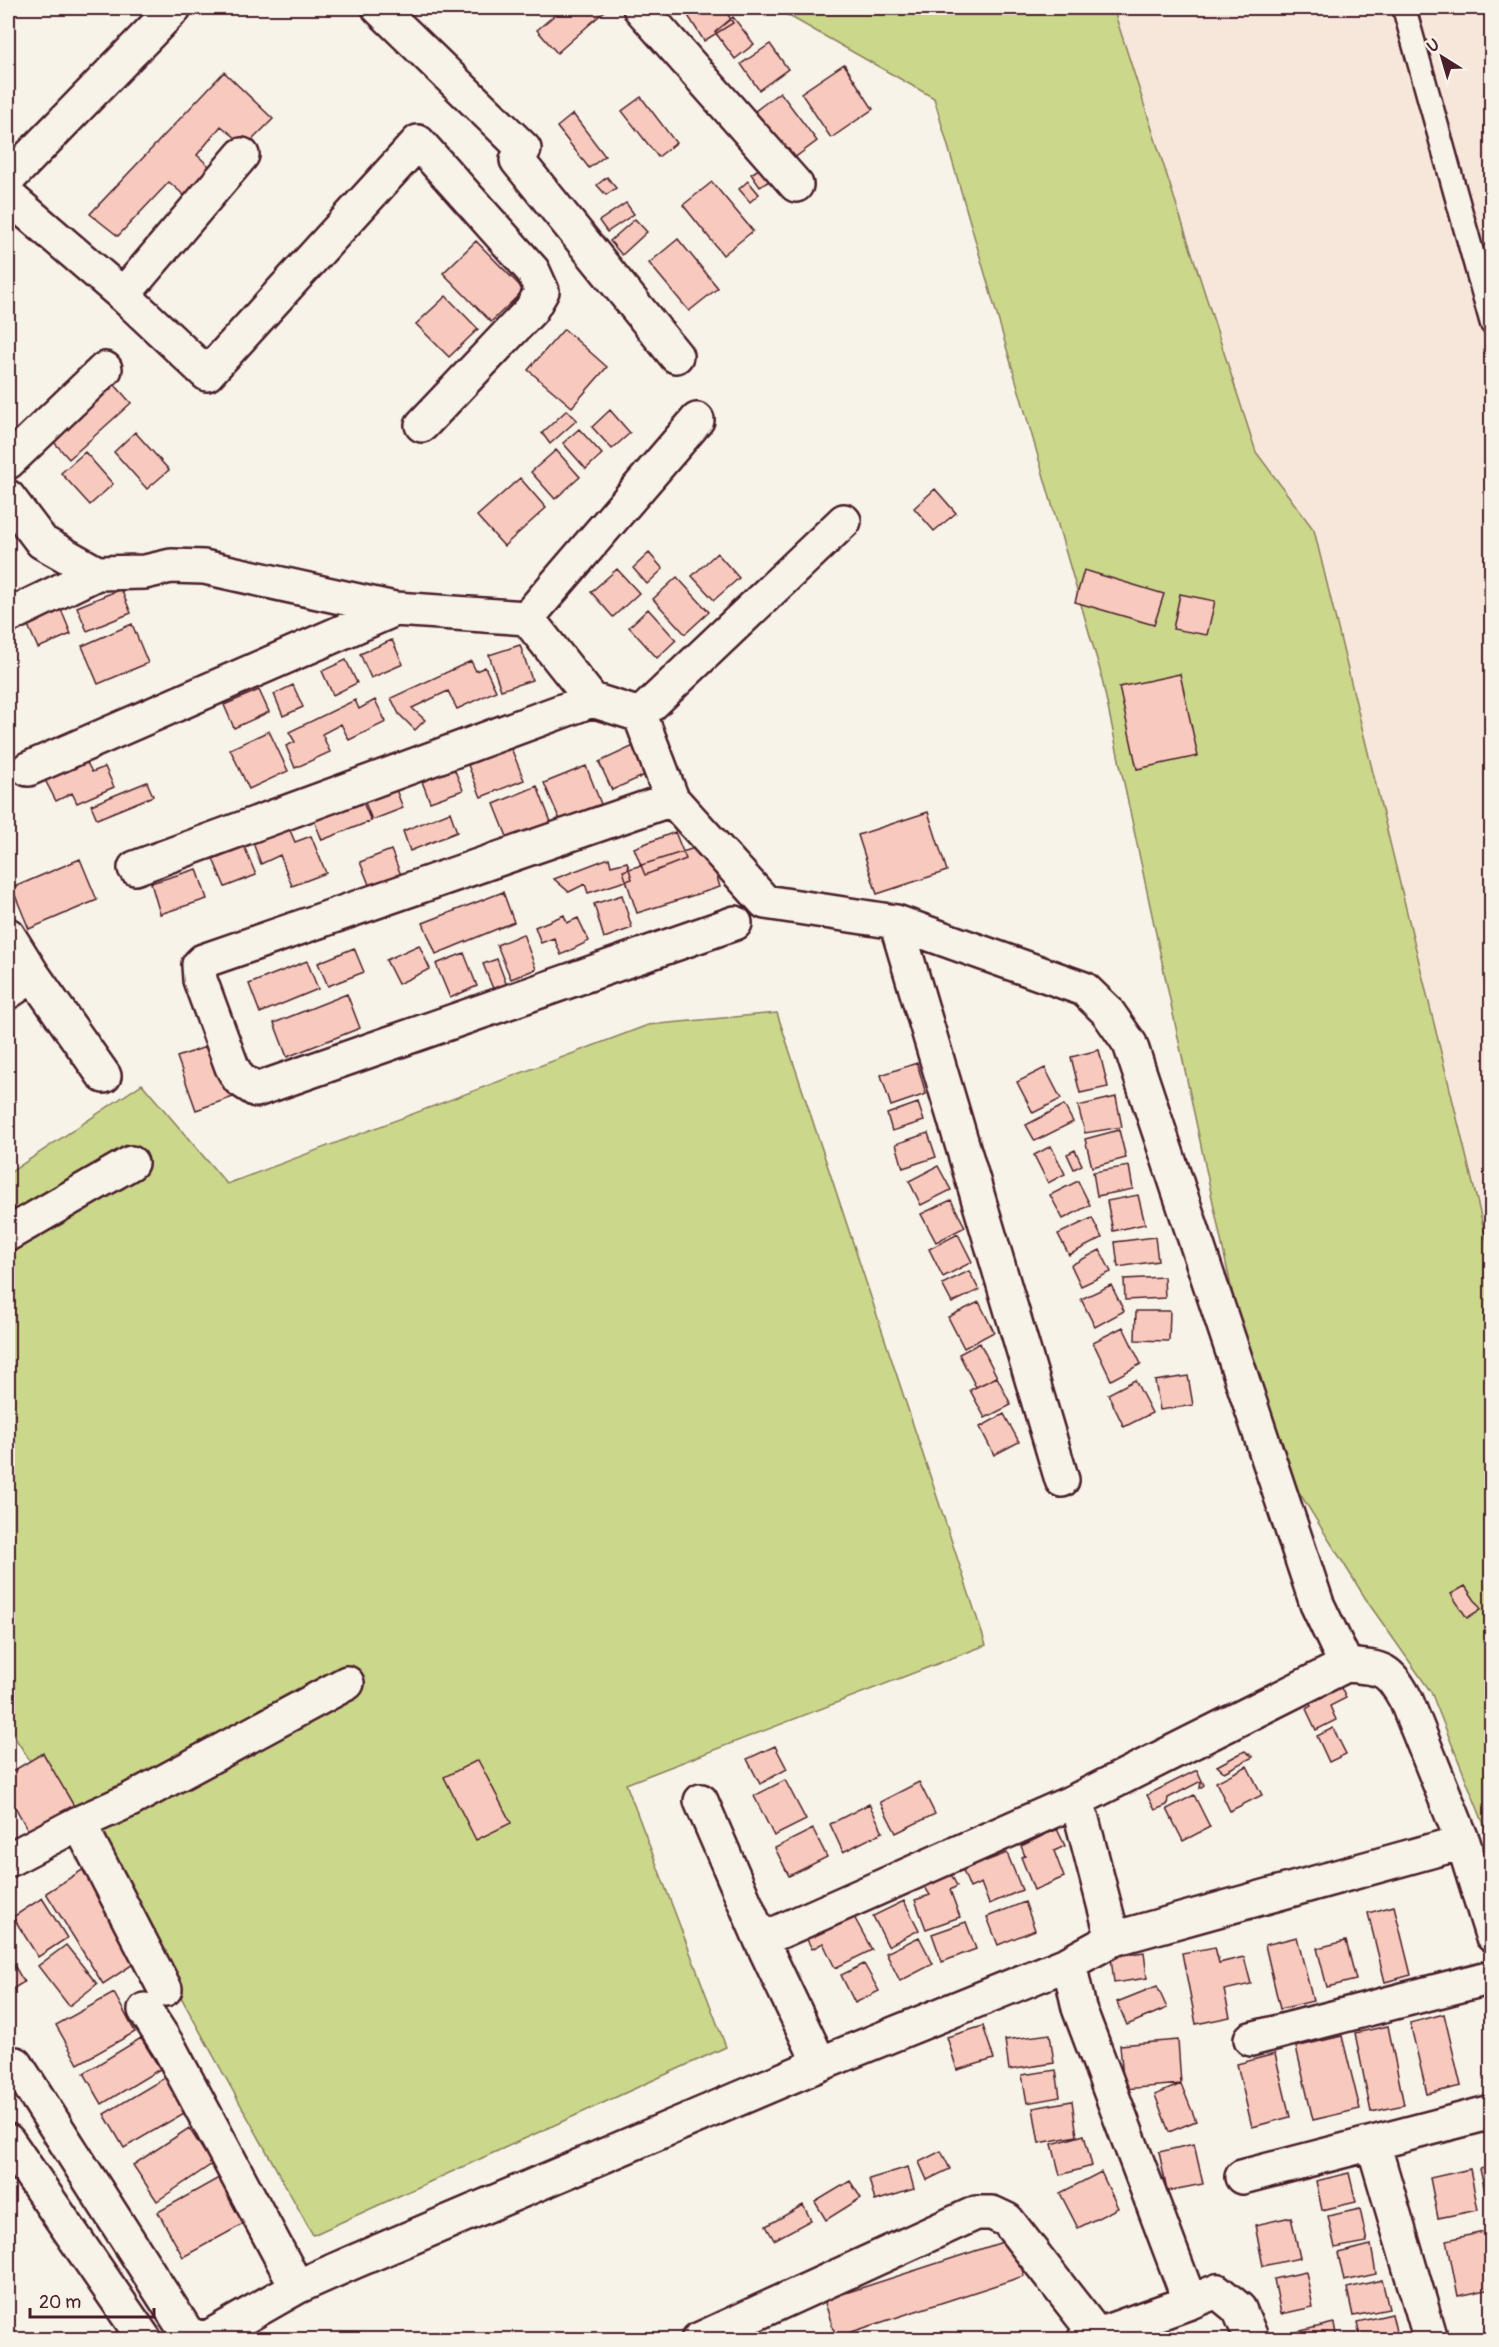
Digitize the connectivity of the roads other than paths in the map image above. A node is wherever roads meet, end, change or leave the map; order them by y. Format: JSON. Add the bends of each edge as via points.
{"nodes":[{"id":1,"x":174,"y":8,"type":"edge"},
{"id":2,"x":379,"y":8,"type":"edge"},
{"id":3,"x":639,"y":8,"type":"edge"},
{"id":4,"x":1404,"y":8,"type":"edge"},
{"id":5,"x":242,"y":155,"type":"dead end"},
{"id":6,"x":15,"y":160,"type":"edge"},
{"id":7,"x":796,"y":185,"type":"dead end"},
{"id":8,"x":8,"y":196,"type":"edge"},
{"id":9,"x":123,"y":295,"type":"junction"},
{"id":10,"x":1491,"y":324,"type":"edge"},
{"id":11,"x":676,"y":356,"type":"dead end"},
{"id":12,"x":105,"y":369,"type":"dead end"},
{"id":13,"x":697,"y":420,"type":"dead end"},
{"id":14,"x":422,"y":425,"type":"dead end"},
{"id":15,"x":8,"y":462,"type":"edge"},
{"id":16,"x":8,"y":497,"type":"edge"},
{"id":17,"x":844,"y":521,"type":"dead end"},
{"id":18,"x":97,"y":573,"type":"junction"},
{"id":19,"x":395,"y":609,"type":"junction"},
{"id":20,"x":8,"y":616,"type":"edge"},
{"id":21,"x":527,"y":618,"type":"junction"},
{"id":22,"x":592,"y":700,"type":"junction"},
{"id":23,"x":639,"y":715,"type":"junction"},
{"id":24,"x":28,"y":769,"type":"dead end"},
{"id":25,"x":672,"y":799,"type":"junction"},
{"id":26,"x":135,"y":868,"type":"dead end"},
{"id":27,"x":896,"y":922,"type":"junction"},
{"id":28,"x":735,"y":923,"type":"dead end"},
{"id":29,"x":8,"y":935,"type":"edge"},
{"id":30,"x":20,"y":983,"type":"edge"},
{"id":31,"x":104,"y":1076,"type":"dead end"},
{"id":32,"x":131,"y":1163,"type":"dead end"},
{"id":33,"x":8,"y":1234,"type":"edge"},
{"id":34,"x":1062,"y":1480,"type":"dead end"},
{"id":35,"x":1346,"y":1665,"type":"junction"},
{"id":36,"x":347,"y":1683,"type":"dead end"},
{"id":37,"x":1077,"y":1800,"type":"junction"},
{"id":38,"x":701,"y":1801,"type":"dead end"},
{"id":39,"x":78,"y":1823,"type":"junction"},
{"id":40,"x":1463,"y":1842,"type":"junction"},
{"id":41,"x":8,"y":1859,"type":"edge"},
{"id":42,"x":1491,"y":1935,"type":"edge"},
{"id":43,"x":1113,"y":1939,"type":"junction"},
{"id":44,"x":761,"y":1940,"type":"junction"},
{"id":45,"x":1069,"y":1963,"type":"junction"},
{"id":46,"x":1491,"y":1977,"type":"edge"},
{"id":47,"x":1251,"y":2039,"type":"dead end"},
{"id":48,"x":16,"y":2064,"type":"dead end"},
{"id":49,"x":820,"y":2064,"type":"junction"},
{"id":50,"x":1491,"y":2112,"type":"edge"},
{"id":51,"x":8,"y":2141,"type":"edge"},
{"id":52,"x":1373,"y":2143,"type":"junction"},
{"id":53,"x":1242,"y":2177,"type":"dead end"},
{"id":54,"x":297,"y":2287,"type":"junction"},
{"id":55,"x":1190,"y":2302,"type":"junction"},
{"id":56,"x":1090,"y":2337,"type":"edge"},
{"id":57,"x":145,"y":2340,"type":"edge"},
{"id":58,"x":698,"y":2340,"type":"edge"},
{"id":59,"x":1252,"y":2340,"type":"edge"},
{"id":60,"x":1431,"y":2340,"type":"edge"}],
"edges":[{"from":1,"to":6,"type":"street"},
{"from":2,"to":11,"type":"street","via":[[524,149],[517,160]]},
{"from":3,"to":7,"type":"street"},
{"from":4,"to":10,"type":"lane"},
{"from":5,"to":9,"type":"street"},
{"from":8,"to":9,"type":"street"},
{"from":9,"to":14,"type":"street","via":[[207,374],[418,142],[533,271],[542,291],[531,310]]},
{"from":12,"to":15,"type":"street"},
{"from":13,"to":21,"type":"street"},
{"from":16,"to":18,"type":"street","via":[[42,542]]},
{"from":17,"to":23,"type":"street"},
{"from":18,"to":19,"type":"street","via":[[204,567]]},
{"from":18,"to":20,"type":"street"},
{"from":19,"to":21,"type":"street"},
{"from":19,"to":24,"type":"street"},
{"from":21,"to":22,"type":"street"},
{"from":22,"to":23,"type":"street"},
{"from":22,"to":26,"type":"street"},
{"from":23,"to":25,"type":"street"},
{"from":25,"to":27,"type":"street","via":[[765,902]]},
{"from":25,"to":28,"type":"street","via":[[203,961],[199,965],[200,980],[232,1067],[239,1078],[256,1090]]},
{"from":27,"to":34,"type":"street"},
{"from":27,"to":35,"type":"street","via":[[1084,989],[1107,1011],[1130,1044],[1317,1604]]},
{"from":29,"to":30,"type":"street"},
{"from":30,"to":31,"type":"street"},
{"from":32,"to":33,"type":"street"},
{"from":35,"to":37,"type":"street"},
{"from":35,"to":40,"type":"street","via":[[1378,1668],[1395,1679]]},
{"from":36,"to":39,"type":"street","via":[[130,1800]]},
{"from":37,"to":43,"type":"street"},
{"from":37,"to":44,"type":"street"},
{"from":38,"to":44,"type":"street"},
{"from":39,"to":41,"type":"street"},
{"from":39,"to":54,"type":"street","via":[[155,2000],[171,2049]]},
{"from":40,"to":42,"type":"street"},
{"from":40,"to":43,"type":"street"},
{"from":43,"to":45,"type":"street"},
{"from":44,"to":49,"type":"street"},
{"from":45,"to":49,"type":"street"},
{"from":45,"to":55,"type":"street","via":[[1079,2008]]},
{"from":46,"to":47,"type":"street"},
{"from":48,"to":54,"type":"street","via":[[187,2333],[199,2338],[211,2336]]},
{"from":49,"to":54,"type":"street"},
{"from":50,"to":52,"type":"street"},
{"from":51,"to":57,"type":"street"},
{"from":52,"to":53,"type":"street"},
{"from":52,"to":60,"type":"street"},
{"from":55,"to":56,"type":"street"},
{"from":55,"to":59,"type":"street","via":[[1217,2291],[1239,2309]]},
{"from":56,"to":58,"type":"street","via":[[1007,2220],[992,2213],[976,2213]]}]}
